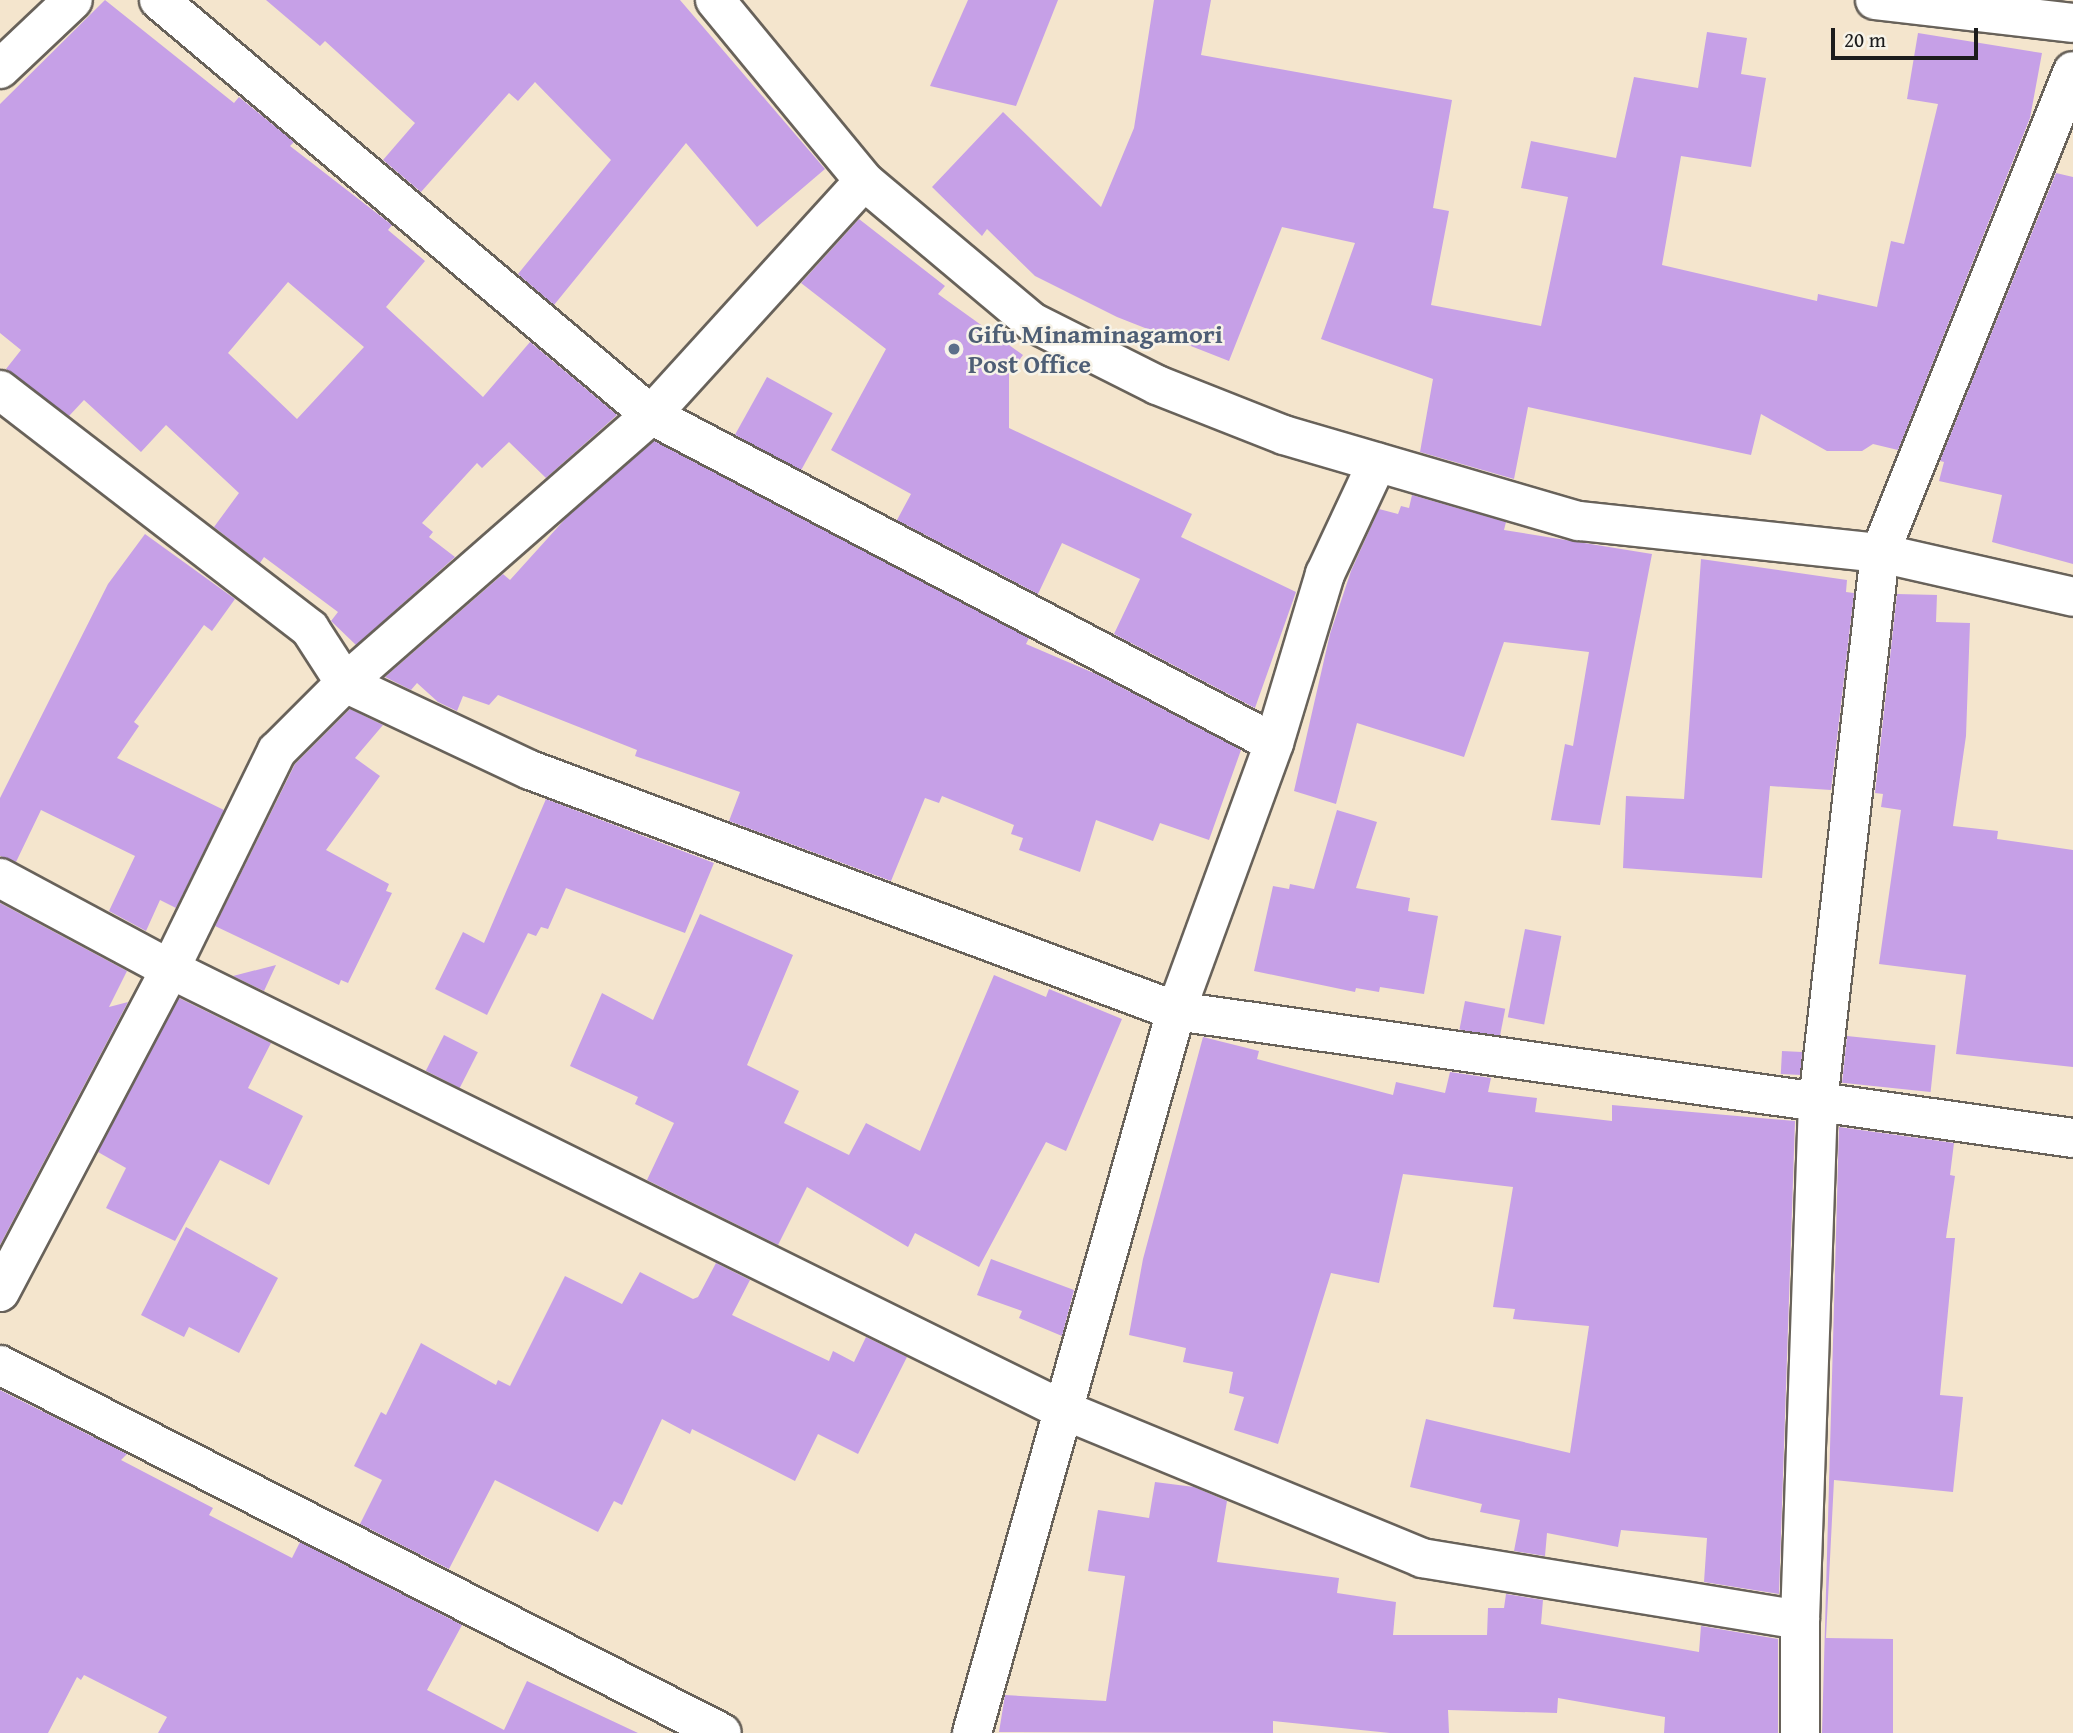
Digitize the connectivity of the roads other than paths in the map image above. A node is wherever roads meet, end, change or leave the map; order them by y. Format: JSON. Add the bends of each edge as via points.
{"nodes":[{"id":1,"x":73,"y":0,"type":"edge"},
{"id":2,"x":159,"y":0,"type":"edge"},
{"id":3,"x":715,"y":0,"type":"edge"},
{"id":4,"x":1875,"y":0,"type":"edge"},
{"id":5,"x":2073,"y":23,"type":"edge"},
{"id":6,"x":0,"y":69,"type":"edge"},
{"id":7,"x":2073,"y":71,"type":"edge"},
{"id":8,"x":864,"y":181,"type":"junction"},
{"id":9,"x":0,"y":390,"type":"edge"},
{"id":10,"x":650,"y":415,"type":"junction"},
{"id":11,"x":1377,"y":463,"type":"junction"},
{"id":12,"x":1880,"y":553,"type":"junction"},
{"id":13,"x":2073,"y":597,"type":"edge"},
{"id":14,"x":345,"y":682,"type":"junction"},
{"id":15,"x":1274,"y":743,"type":"junction"},
{"id":16,"x":0,"y":878,"type":"edge"},
{"id":17,"x":170,"y":969,"type":"junction"},
{"id":18,"x":1176,"y":1011,"type":"junction"},
{"id":19,"x":1818,"y":1102,"type":"junction"},
{"id":20,"x":2073,"y":1138,"type":"edge"},
{"id":21,"x":0,"y":1292,"type":"edge"},
{"id":22,"x":0,"y":1365,"type":"edge"},
{"id":23,"x":1061,"y":1409,"type":"junction"},
{"id":24,"x":1800,"y":1620,"type":"junction"},
{"id":25,"x":722,"y":1733,"type":"edge"},
{"id":26,"x":972,"y":1733,"type":"edge"},
{"id":27,"x":1800,"y":1733,"type":"edge"}],
"edges":[{"from":1,"to":6,"type":"street"},
{"from":2,"to":10,"type":"street"},
{"from":3,"to":8,"type":"street"},
{"from":4,"to":5,"type":"street"},
{"from":7,"to":12,"type":"street"},
{"from":8,"to":10,"type":"street"},
{"from":8,"to":11,"type":"street","via":[[1032,322],[1157,385],[1284,435]]},
{"from":9,"to":14,"type":"street","via":[[310,629]]},
{"from":10,"to":14,"type":"street"},
{"from":10,"to":15,"type":"street"},
{"from":11,"to":12,"type":"street","via":[[1579,521]]},
{"from":11,"to":15,"type":"street","via":[[1325,574]]},
{"from":12,"to":13,"type":"street"},
{"from":12,"to":19,"type":"street"},
{"from":14,"to":17,"type":"street","via":[[277,751]]},
{"from":14,"to":18,"type":"street","via":[[530,770]]},
{"from":15,"to":18,"type":"street"},
{"from":16,"to":17,"type":"street"},
{"from":17,"to":21,"type":"street"},
{"from":17,"to":23,"type":"street"},
{"from":18,"to":19,"type":"street"},
{"from":18,"to":23,"type":"street"},
{"from":19,"to":20,"type":"street"},
{"from":19,"to":24,"type":"street"},
{"from":22,"to":25,"type":"street"},
{"from":23,"to":24,"type":"street","via":[[1422,1558]]},
{"from":23,"to":26,"type":"street"},
{"from":24,"to":27,"type":"street"}]}
